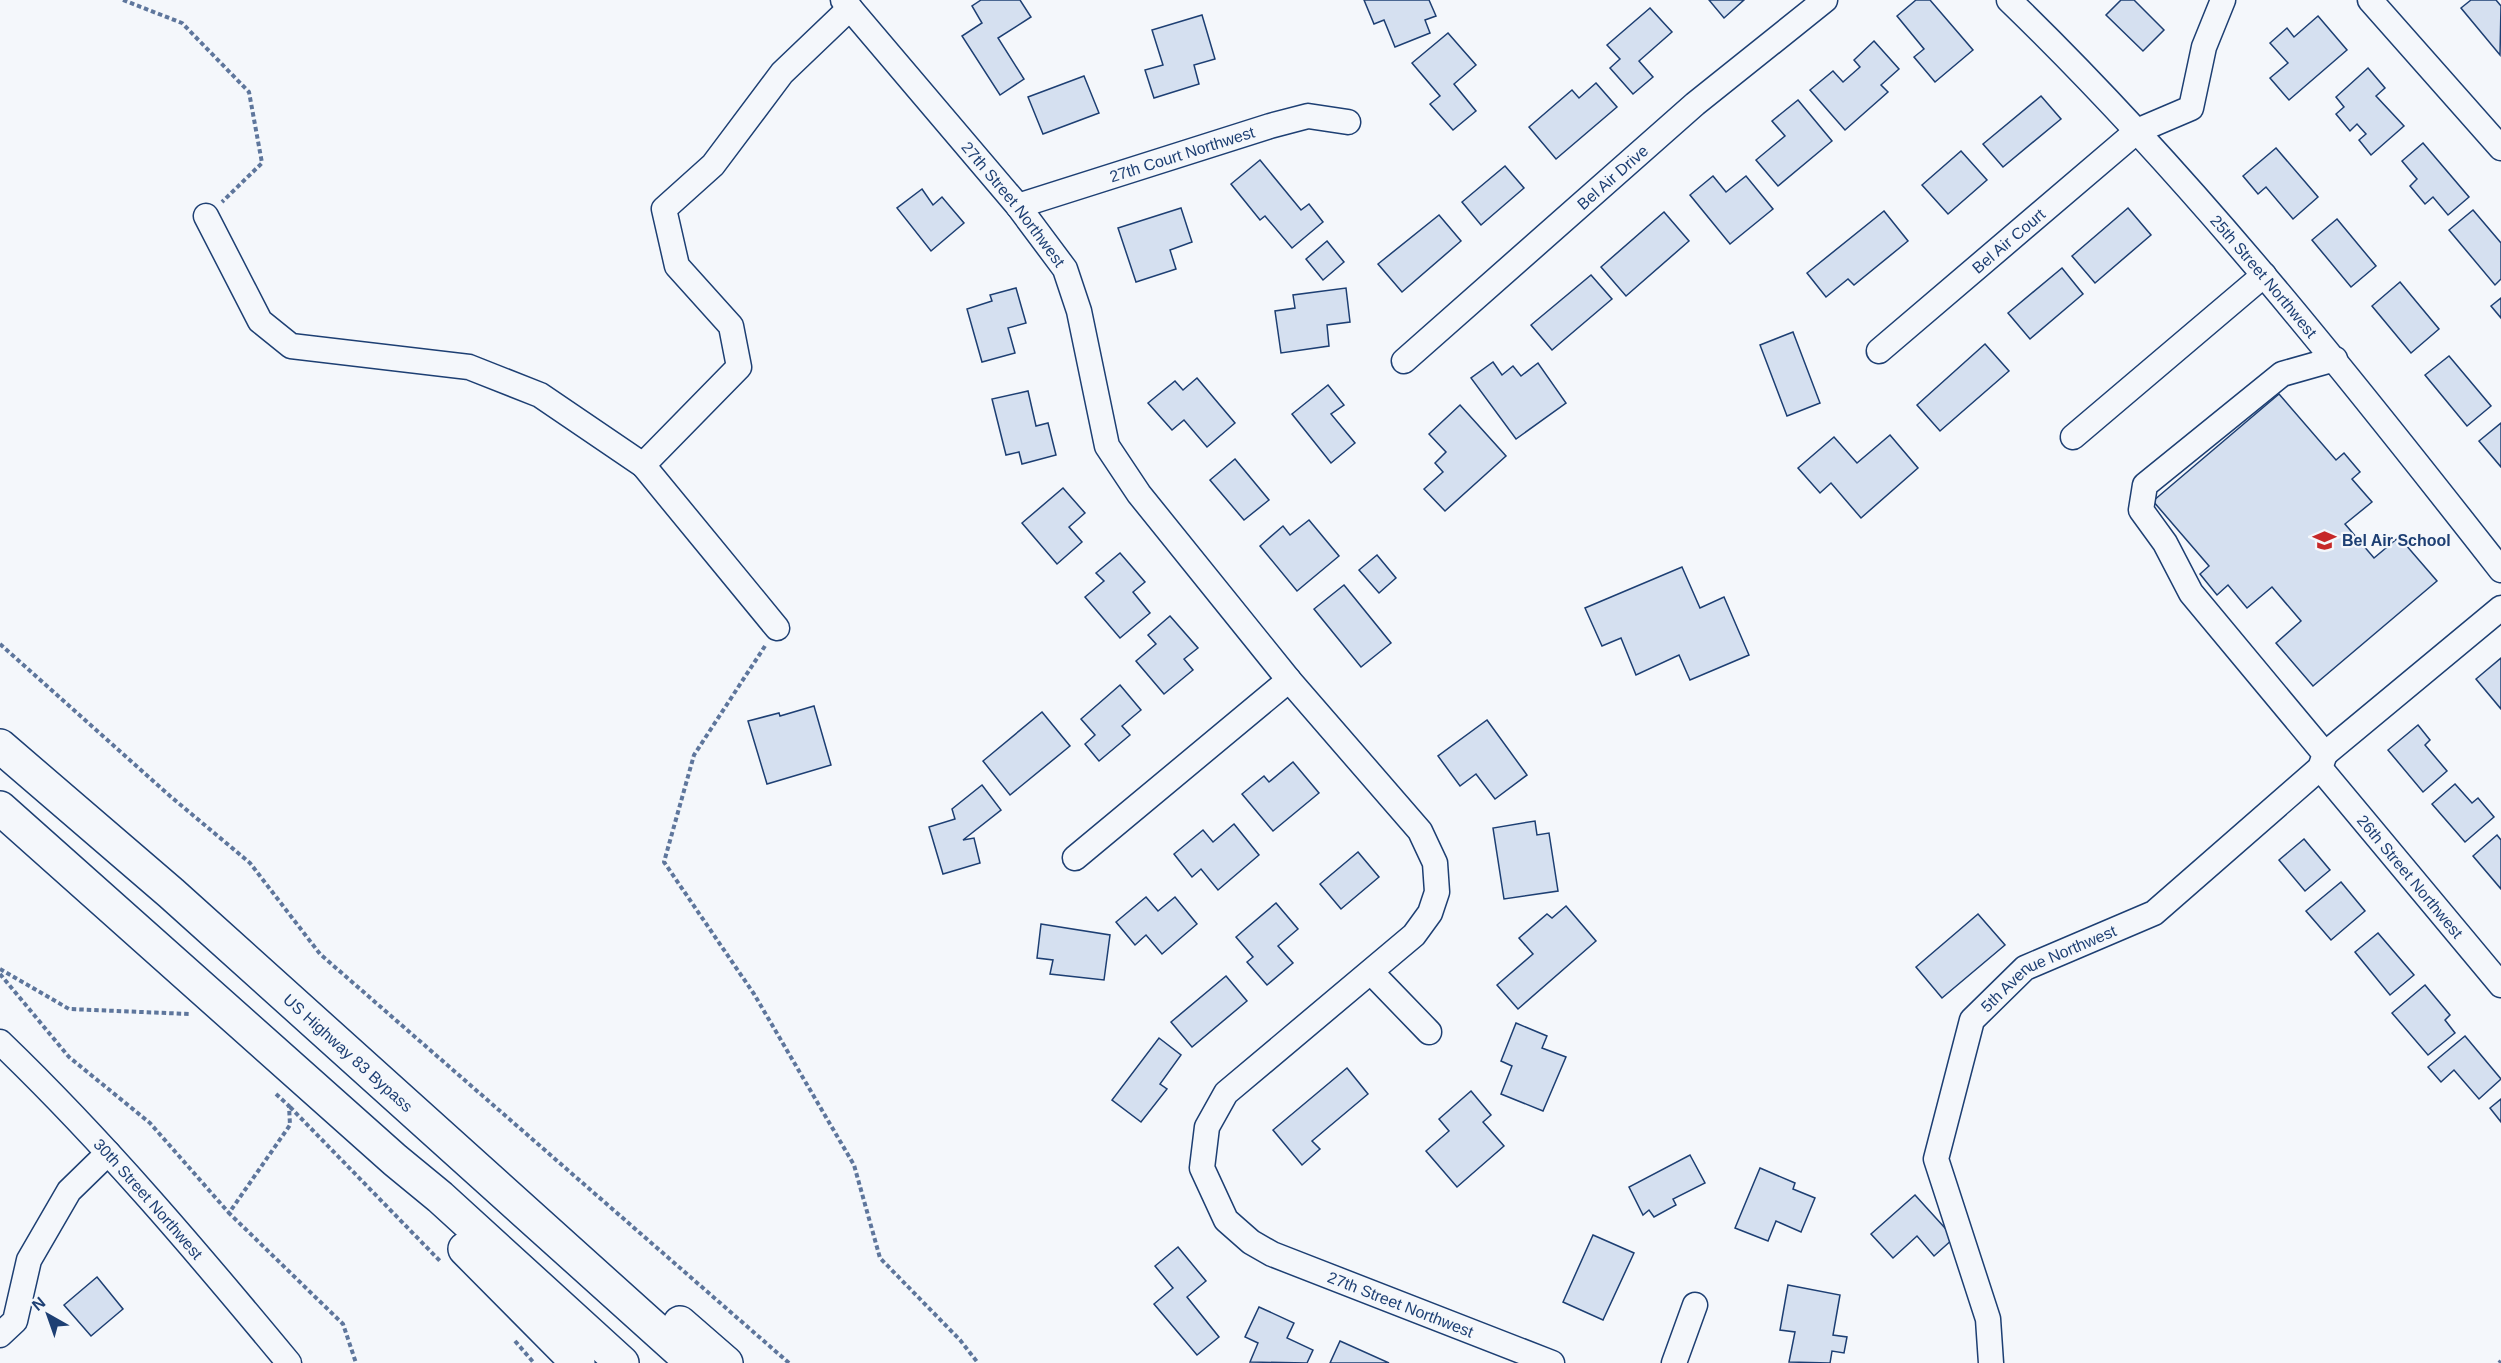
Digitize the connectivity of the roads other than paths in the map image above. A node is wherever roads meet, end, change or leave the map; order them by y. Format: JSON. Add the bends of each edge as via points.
{"nodes":[{"id":1,"x":1825,"y":0,"type":"edge"},
{"id":2,"x":2009,"y":0,"type":"edge"},
{"id":3,"x":2223,"y":0,"type":"edge"},
{"id":4,"x":2370,"y":0,"type":"edge"},
{"id":5,"x":847,"y":4,"type":"edge"},
{"id":6,"x":1348,"y":122,"type":"dead end"},
{"id":7,"x":2137,"y":131,"type":"junction"},
{"id":8,"x":2501,"y":148,"type":"edge"},
{"id":9,"x":1018,"y":206,"type":"junction"},
{"id":10,"x":206,"y":216,"type":"road end"},
{"id":11,"x":2264,"y":275,"type":"junction"},
{"id":12,"x":1879,"y":351,"type":"dead end"},
{"id":13,"x":2335,"y":358,"type":"junction"},
{"id":14,"x":1404,"y":361,"type":"dead end"},
{"id":15,"x":2073,"y":437,"type":"dead end"},
{"id":16,"x":643,"y":465,"type":"junction"},
{"id":17,"x":2501,"y":570,"type":"edge"},
{"id":18,"x":2501,"y":608,"type":"edge"},
{"id":19,"x":777,"y":628,"type":"road end"},
{"id":20,"x":1289,"y":680,"type":"junction"},
{"id":21,"x":0,"y":746,"type":"edge"},
{"id":22,"x":2322,"y":761,"type":"junction"},
{"id":23,"x":0,"y":808,"type":"edge"},
{"id":24,"x":1075,"y":858,"type":"dead end"},
{"id":25,"x":1371,"y":972,"type":"junction"},
{"id":26,"x":2501,"y":986,"type":"edge"},
{"id":27,"x":1429,"y":1032,"type":"dead end"},
{"id":28,"x":0,"y":1042,"type":"edge"},
{"id":29,"x":108,"y":1153,"type":"junction"},
{"id":30,"x":395,"y":1160,"type":"junction"},
{"id":31,"x":480,"y":1171,"type":"junction"},
{"id":32,"x":1695,"y":1305,"type":"dead end"},
{"id":33,"x":0,"y":1335,"type":"edge"},
{"id":34,"x":289,"y":1363,"type":"edge"},
{"id":35,"x":578,"y":1363,"type":"edge"},
{"id":36,"x":622,"y":1363,"type":"edge"},
{"id":37,"x":693,"y":1363,"type":"edge"},
{"id":38,"x":726,"y":1363,"type":"edge"},
{"id":39,"x":1552,"y":1363,"type":"edge"},
{"id":40,"x":1674,"y":1363,"type":"edge"},
{"id":41,"x":1991,"y":1363,"type":"edge"}],
"edges":[{"from":1,"to":14,"type":"street","name":"Bel Air Drive","via":[[1695,104]]},
{"from":2,"to":7,"type":"street","name":"25th Street Northwest"},
{"from":3,"to":7,"type":"street","name":"Bel Air Court","via":[[2204,47],[2191,108]]},
{"from":4,"to":8,"type":"street"},
{"from":5,"to":9,"type":"street","name":"27th Street Northwest"},
{"from":5,"to":16,"type":"street","via":[[782,74],[713,165],[664,209],[678,266],[731,326],[739,367]]},
{"from":6,"to":9,"type":"street","name":"27th Court Northwest","via":[[1308,116]]},
{"from":7,"to":11,"type":"street","name":"25th Street Northwest"},
{"from":7,"to":12,"type":"street","name":"Bel Air Court"},
{"from":9,"to":20,"type":"street","name":"27th Street Northwest","via":[[1065,269],[1107,446],[1139,494]]},
{"from":10,"to":16,"type":"street","via":[[260,321],[291,346],[469,367],[540,395]]},
{"from":11,"to":13,"type":"street","name":"25th Street Northwest"},
{"from":11,"to":15,"type":"street"},
{"from":13,"to":17,"type":"street","name":"25th Street Northwest"},
{"from":13,"to":22,"type":"street","name":"26th Street Northwest","via":[[2282,374],[2145,485],[2141,510],[2165,543],[2191,593]]},
{"from":16,"to":19,"type":"street"},
{"from":18,"to":22,"type":"street","name":"5th Avenue Northwest"},
{"from":20,"to":24,"type":"street"},
{"from":20,"to":25,"type":"street","name":"27th Street Northwest","via":[[1420,831],[1435,863],[1437,892],[1430,914],[1414,935]]},
{"from":21,"to":31,"type":"highway","name":"US Highway 83 Bypass","via":[[171,893]]},
{"from":22,"to":26,"type":"street","name":"26th Street Northwest"},
{"from":22,"to":41,"type":"street","name":"5th Avenue Northwest","via":[[2154,913],[2025,968],[1972,1020],[1936,1159],[1988,1319]]},
{"from":23,"to":30,"type":"highway"},
{"from":25,"to":27,"type":"street"},
{"from":25,"to":39,"type":"street","name":"27th Street Northwest","via":[[1226,1093],[1207,1127],[1202,1168],[1226,1220],[1272,1254]]},
{"from":28,"to":29,"type":"street","name":"30th Street Northwest"},
{"from":29,"to":33,"type":"street","via":[[69,1191],[28,1260],[15,1322]]},
{"from":29,"to":34,"type":"street","name":"30th Street Northwest"},
{"from":30,"to":35,"type":"highway","via":[[445,1230]]},
{"from":30,"to":36,"type":"highway"},
{"from":31,"to":37,"type":"highway","name":"US Highway 83 Bypass"},
{"from":31,"to":38,"type":"highway","via":[[566,1228]]},
{"from":32,"to":40,"type":"street"}]}
